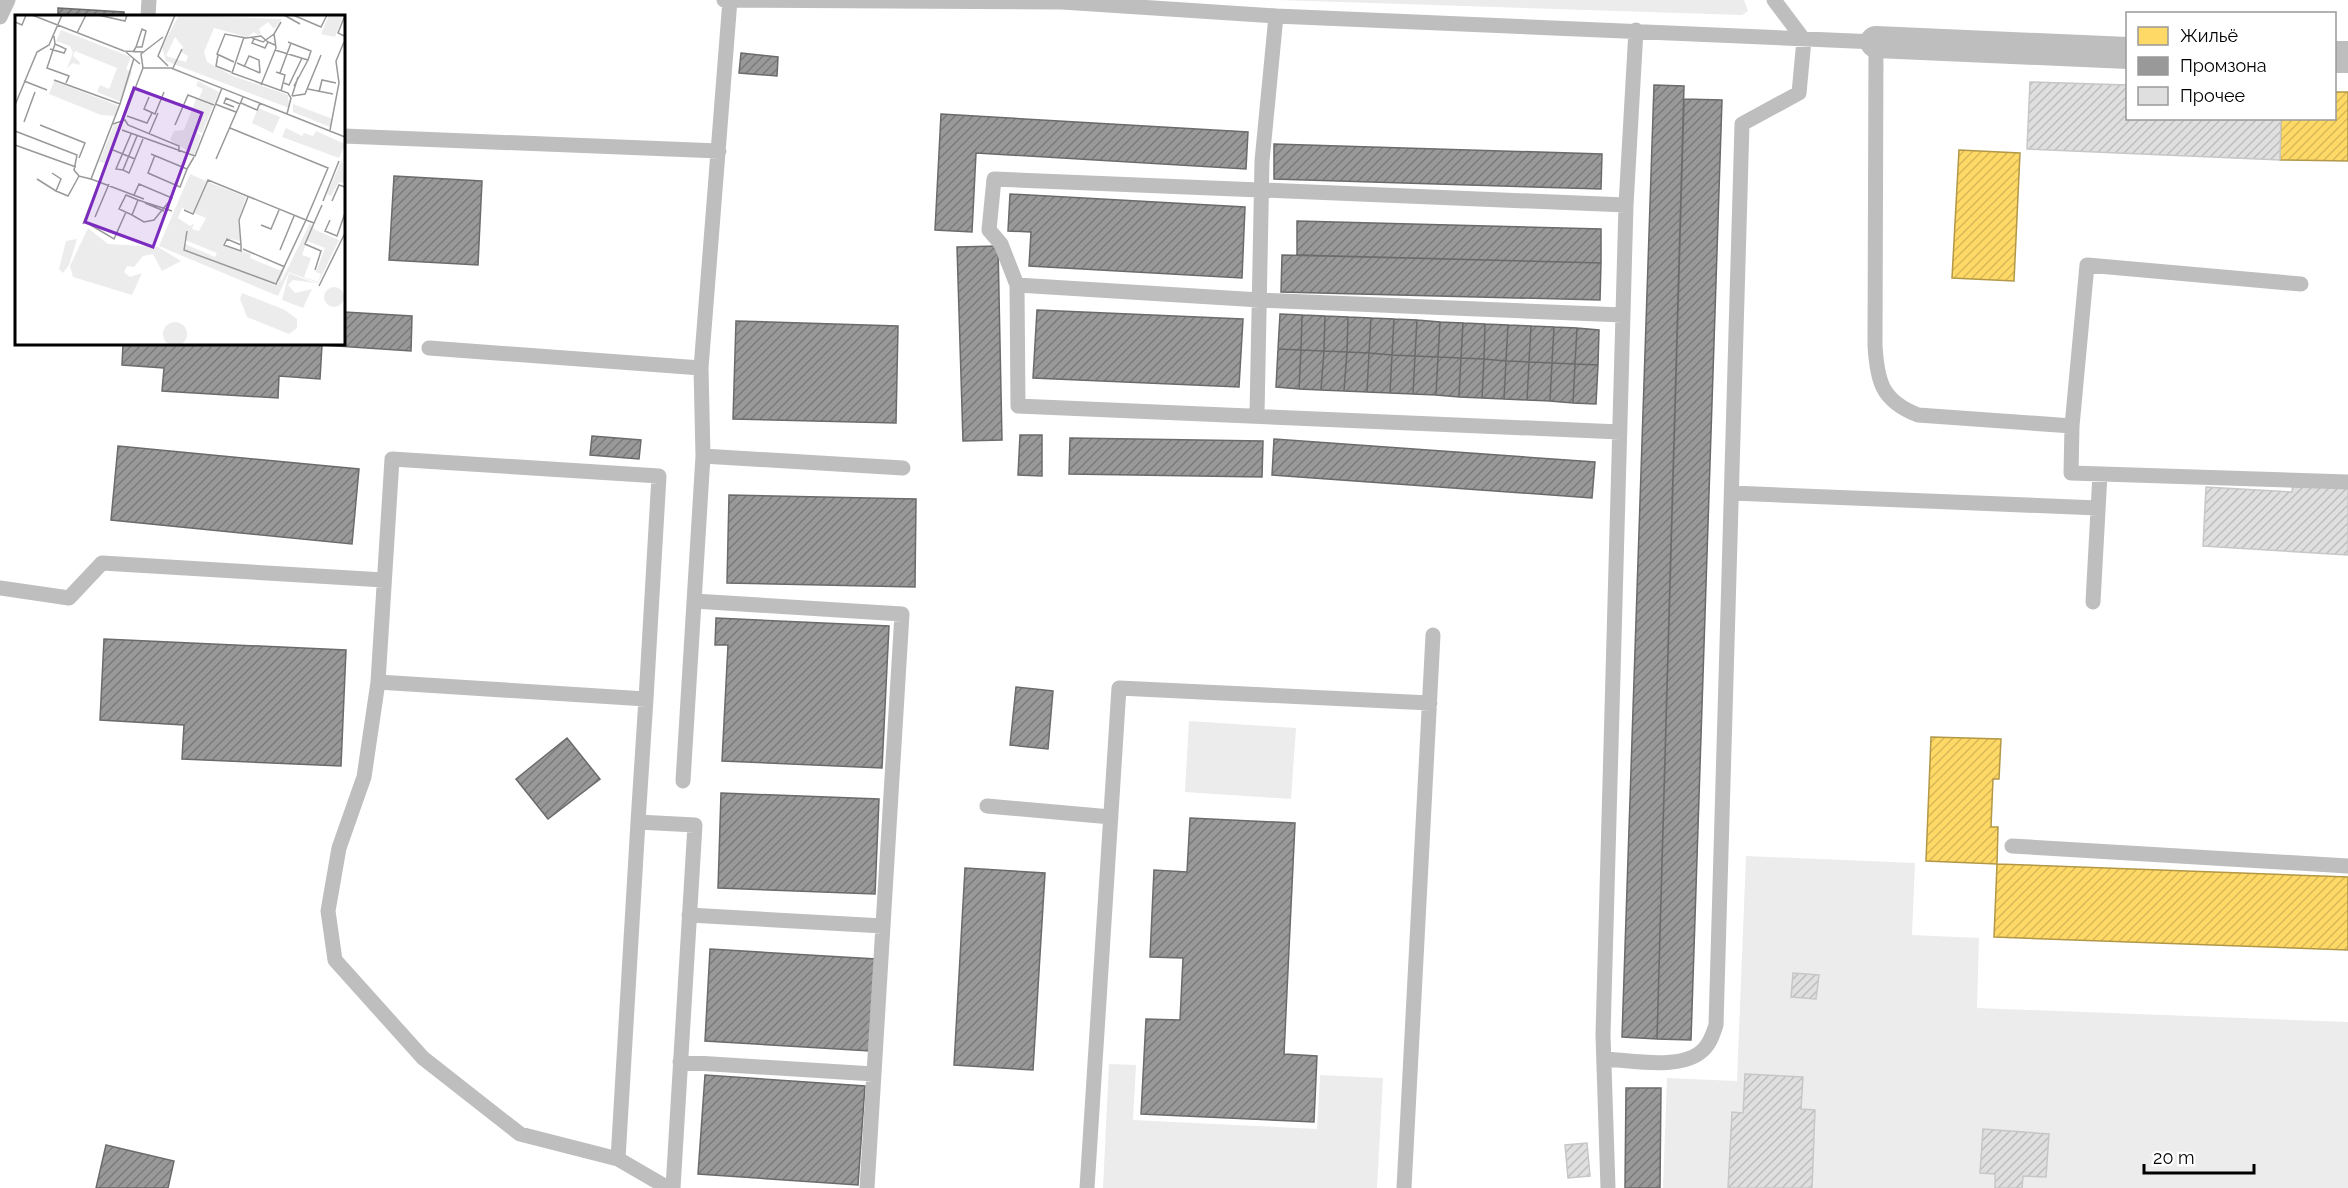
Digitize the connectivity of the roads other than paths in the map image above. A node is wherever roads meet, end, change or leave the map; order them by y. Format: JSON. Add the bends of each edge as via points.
{"nodes":[{"id":1,"x":8,"y":0,"type":"edge"},
{"id":2,"x":724,"y":0,"type":"edge"},
{"id":3,"x":730,"y":0,"type":"edge"},
{"id":4,"x":1774,"y":0,"type":"edge"},
{"id":5,"x":1001,"y":1,"type":"edge"},
{"id":6,"x":1276,"y":16,"type":"junction"},
{"id":7,"x":0,"y":17,"type":"edge"},
{"id":8,"x":1636,"y":30,"type":"junction"},
{"id":9,"x":1804,"y":40,"type":"junction"},
{"id":10,"x":1876,"y":42,"type":"junction"},
{"id":11,"x":2126,"y":53,"type":"edge"},
{"id":12,"x":345,"y":136,"type":"edge"},
{"id":13,"x":719,"y":151,"type":"junction"},
{"id":14,"x":1262,"y":192,"type":"junction"},
{"id":15,"x":1626,"y":205,"type":"junction"},
{"id":16,"x":2301,"y":284,"type":"dead end"},
{"id":17,"x":1017,"y":285,"type":"junction"},
{"id":18,"x":1260,"y":300,"type":"junction"},
{"id":19,"x":1623,"y":315,"type":"junction"},
{"id":20,"x":429,"y":348,"type":"dead end"},
{"id":21,"x":701,"y":368,"type":"junction"},
{"id":22,"x":1257,"y":415,"type":"junction"},
{"id":23,"x":2072,"y":426,"type":"junction"},
{"id":24,"x":1620,"y":432,"type":"junction"},
{"id":25,"x":703,"y":456,"type":"junction"},
{"id":26,"x":903,"y":468,"type":"dead end"},
{"id":27,"x":2100,"y":474,"type":"junction"},
{"id":28,"x":2348,"y":482,"type":"edge"},
{"id":29,"x":1732,"y":493,"type":"junction"},
{"id":30,"x":2098,"y":508,"type":"junction"},
{"id":31,"x":384,"y":580,"type":"junction"},
{"id":32,"x":0,"y":588,"type":"edge"},
{"id":33,"x":694,"y":601,"type":"junction"},
{"id":34,"x":2093,"y":602,"type":"dead end"},
{"id":35,"x":1433,"y":635,"type":"dead end"},
{"id":36,"x":378,"y":682,"type":"junction"},
{"id":37,"x":646,"y":699,"type":"junction"},
{"id":38,"x":1430,"y":703,"type":"junction"},
{"id":39,"x":683,"y":781,"type":"dead end"},
{"id":40,"x":987,"y":806,"type":"dead end"},
{"id":41,"x":1111,"y":818,"type":"junction"},
{"id":42,"x":638,"y":822,"type":"junction"},
{"id":43,"x":2012,"y":846,"type":"dead end"},
{"id":44,"x":2348,"y":866,"type":"edge"},
{"id":45,"x":689,"y":915,"type":"junction"},
{"id":46,"x":883,"y":927,"type":"junction"},
{"id":47,"x":1604,"y":1059,"type":"junction"},
{"id":48,"x":681,"y":1062,"type":"junction"},
{"id":49,"x":874,"y":1074,"type":"junction"},
{"id":50,"x":618,"y":1159,"type":"junction"},
{"id":51,"x":668,"y":1188,"type":"edge"},
{"id":52,"x":673,"y":1188,"type":"edge"},
{"id":53,"x":867,"y":1188,"type":"edge"},
{"id":54,"x":1087,"y":1188,"type":"edge"},
{"id":55,"x":1404,"y":1188,"type":"edge"},
{"id":56,"x":1608,"y":1188,"type":"edge"}],
"edges":[{"from":1,"to":7,"type":"lane"},
{"from":2,"to":3,"type":"lane"},
{"from":3,"to":5,"type":"lane"},
{"from":3,"to":13,"type":"lane"},
{"from":4,"to":9,"type":"lane"},
{"from":5,"to":6,"type":"lane"},
{"from":6,"to":8,"type":"lane"},
{"from":6,"to":14,"type":"lane"},
{"from":8,"to":9,"type":"lane"},
{"from":8,"to":15,"type":"lane"},
{"from":9,"to":10,"type":"lane"},
{"from":9,"to":29,"type":"lane","via":[[1799,93],[1742,124]]},
{"from":10,"to":11,"type":"street"},
{"from":10,"to":23,"type":"lane","via":[[1875,345],[1884,391],[1897,405],[1918,415]]},
{"from":12,"to":13,"type":"lane"},
{"from":13,"to":21,"type":"lane"},
{"from":14,"to":15,"type":"lane"},
{"from":14,"to":17,"type":"lane","via":[[994,179],[989,230],[1001,244]]},
{"from":14,"to":18,"type":"lane"},
{"from":15,"to":19,"type":"lane"},
{"from":16,"to":23,"type":"lane","via":[[2087,265]]},
{"from":17,"to":18,"type":"lane"},
{"from":17,"to":22,"type":"lane","via":[[1017,406]]},
{"from":18,"to":19,"type":"lane"},
{"from":18,"to":22,"type":"lane"},
{"from":19,"to":24,"type":"lane"},
{"from":20,"to":21,"type":"lane"},
{"from":21,"to":25,"type":"lane"},
{"from":22,"to":24,"type":"lane"},
{"from":23,"to":27,"type":"lane","via":[[2071,473]]},
{"from":24,"to":47,"type":"lane"},
{"from":25,"to":26,"type":"lane"},
{"from":25,"to":33,"type":"lane"},
{"from":27,"to":28,"type":"lane"},
{"from":27,"to":30,"type":"lane"},
{"from":29,"to":30,"type":"lane"},
{"from":29,"to":47,"type":"lane","via":[[1716,1025],[1703,1050],[1679,1062]]},
{"from":30,"to":34,"type":"lane"},
{"from":31,"to":32,"type":"lane","via":[[102,563],[69,598]]},
{"from":31,"to":36,"type":"lane"},
{"from":31,"to":37,"type":"lane","via":[[392,459],[659,476]]},
{"from":33,"to":39,"type":"lane"},
{"from":33,"to":46,"type":"lane","via":[[902,614]]},
{"from":35,"to":38,"type":"lane"},
{"from":36,"to":37,"type":"lane"},
{"from":36,"to":50,"type":"lane","via":[[364,777],[339,848],[328,911],[335,960],[423,1058],[520,1134]]},
{"from":37,"to":42,"type":"lane"},
{"from":38,"to":41,"type":"lane","via":[[1119,688]]},
{"from":38,"to":55,"type":"lane"},
{"from":40,"to":41,"type":"lane"},
{"from":41,"to":54,"type":"lane"},
{"from":42,"to":45,"type":"lane","via":[[695,825]]},
{"from":42,"to":50,"type":"lane"},
{"from":43,"to":44,"type":"lane"},
{"from":45,"to":46,"type":"lane"},
{"from":45,"to":48,"type":"lane"},
{"from":46,"to":49,"type":"lane"},
{"from":47,"to":56,"type":"lane"},
{"from":48,"to":49,"type":"lane"},
{"from":48,"to":52,"type":"lane"},
{"from":49,"to":53,"type":"lane"},
{"from":50,"to":51,"type":"lane"}]}
